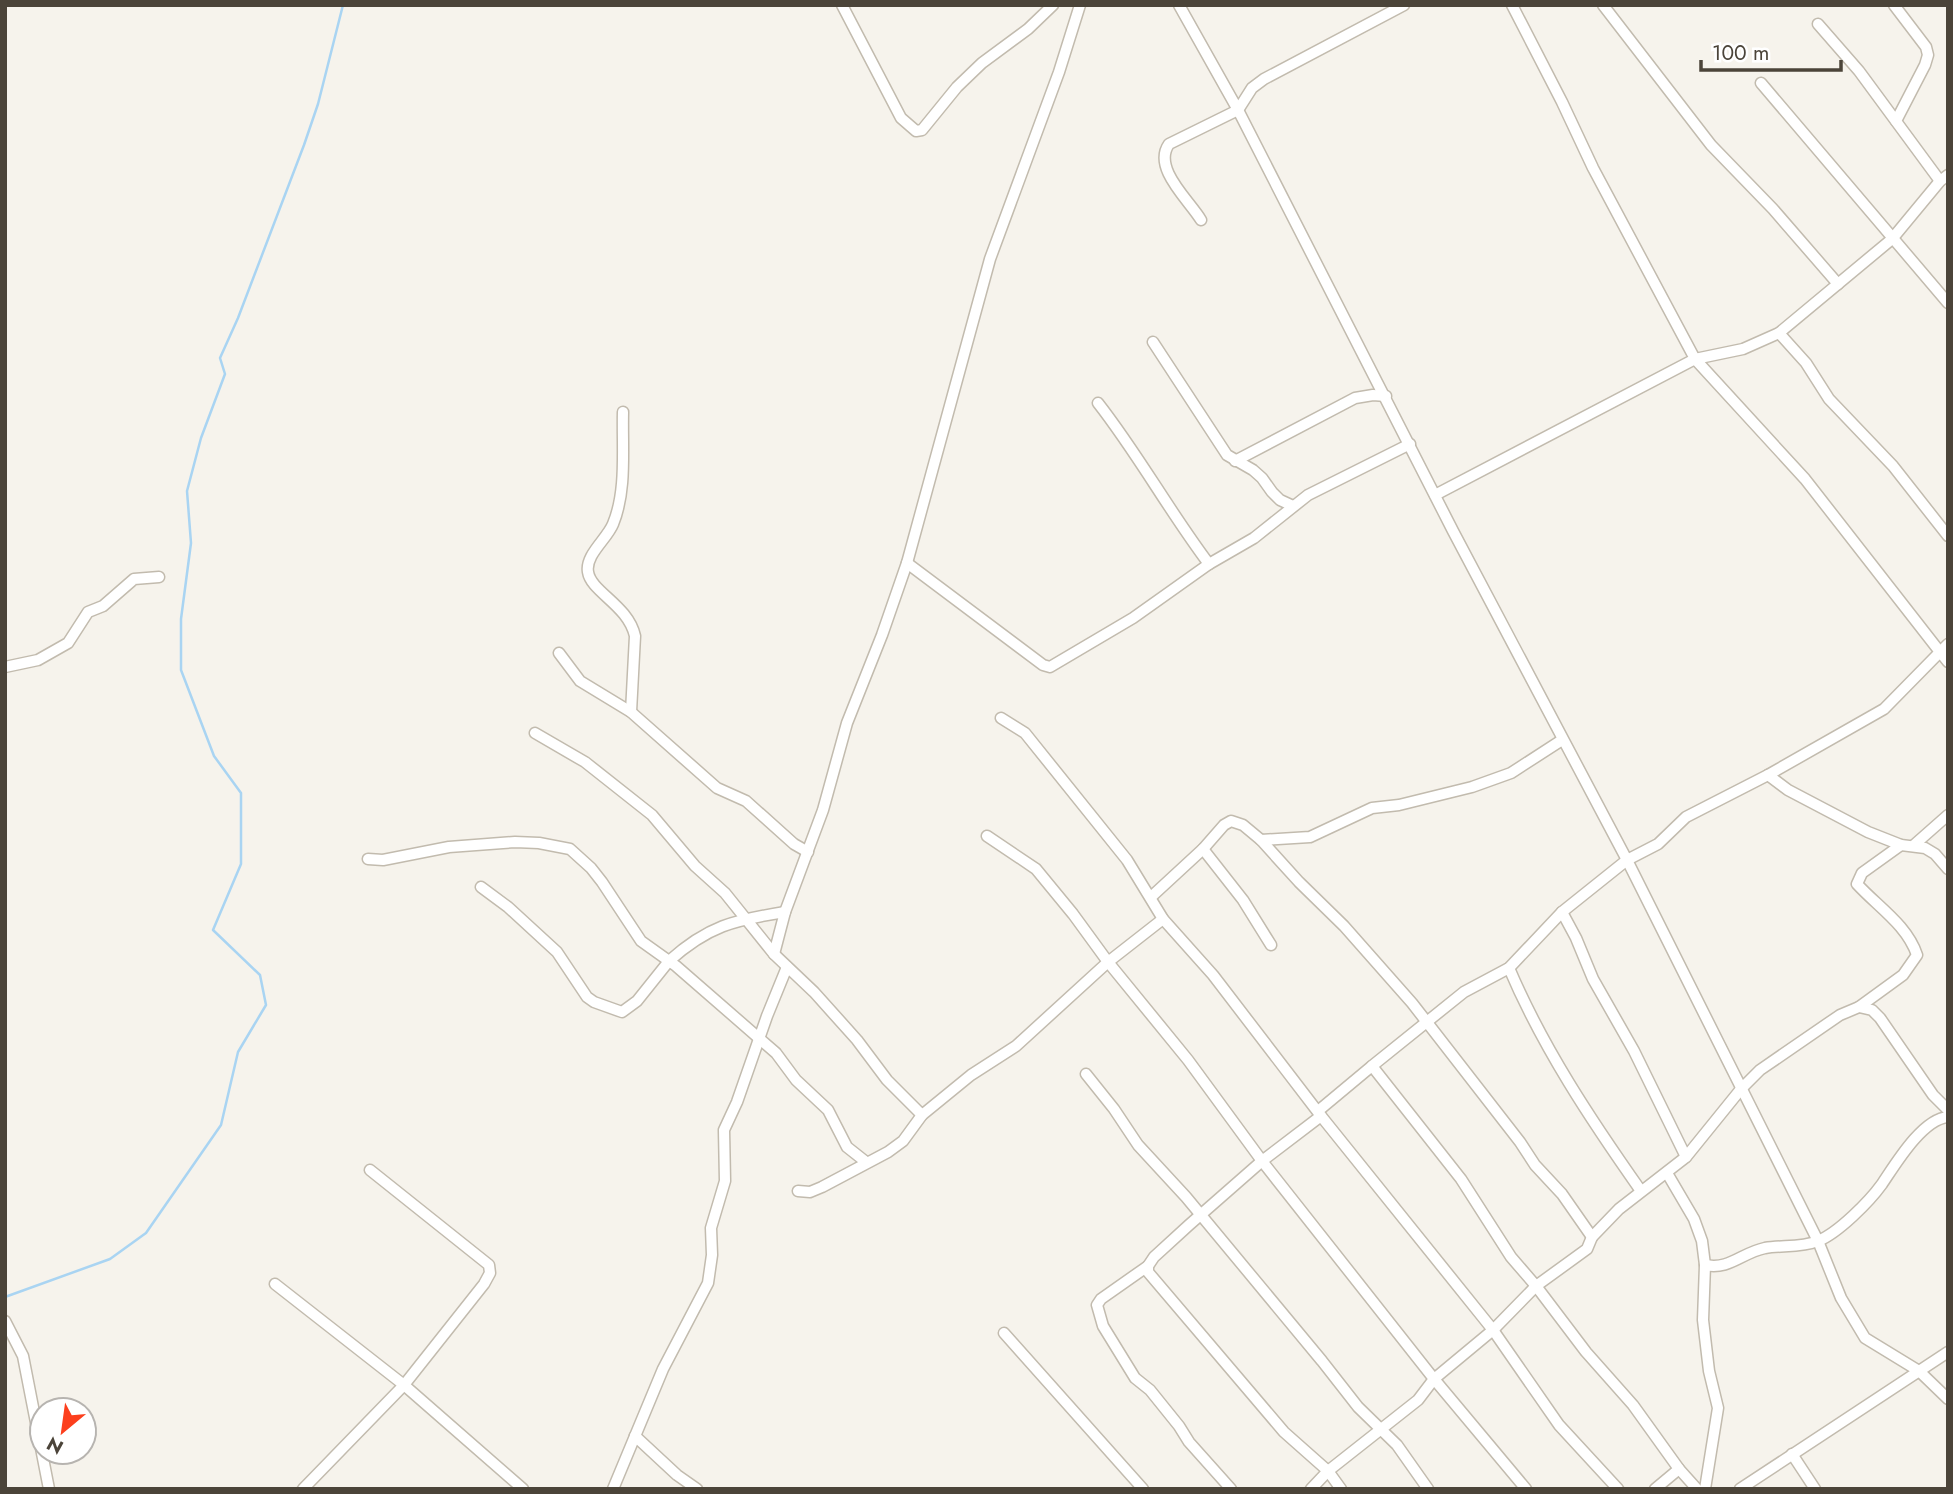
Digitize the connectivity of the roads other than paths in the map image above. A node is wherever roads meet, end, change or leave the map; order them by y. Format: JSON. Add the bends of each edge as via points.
{"nodes":[{"id":1,"x":842,"y":5,"type":"edge"},
{"id":2,"x":1053,"y":5,"type":"edge"},
{"id":3,"x":1080,"y":5,"type":"edge"},
{"id":4,"x":1180,"y":5,"type":"edge"},
{"id":5,"x":1404,"y":5,"type":"edge"},
{"id":6,"x":1512,"y":5,"type":"edge"},
{"id":7,"x":1603,"y":5,"type":"edge"},
{"id":8,"x":1894,"y":5,"type":"edge"},
{"id":9,"x":1818,"y":24,"type":"dead end"},
{"id":10,"x":1761,"y":83,"type":"dead end"},
{"id":11,"x":1238,"y":110,"type":"junction"},
{"id":12,"x":1896,"y":121,"type":"junction"},
{"id":13,"x":1944,"y":178,"type":"edge"},
{"id":14,"x":1201,"y":220,"type":"dead end"},
{"id":15,"x":1892,"y":239,"type":"junction"},
{"id":16,"x":1838,"y":284,"type":"junction"},
{"id":17,"x":1948,"y":303,"type":"edge"},
{"id":18,"x":1779,"y":333,"type":"junction"},
{"id":19,"x":1153,"y":342,"type":"dead end"},
{"id":20,"x":1695,"y":359,"type":"junction"},
{"id":21,"x":1385,"y":396,"type":"junction"},
{"id":22,"x":1098,"y":403,"type":"dead end"},
{"id":23,"x":623,"y":412,"type":"dead end"},
{"id":24,"x":1410,"y":444,"type":"junction"},
{"id":25,"x":1235,"y":461,"type":"junction"},
{"id":26,"x":1435,"y":495,"type":"junction"},
{"id":27,"x":1293,"y":506,"type":"junction"},
{"id":28,"x":1948,"y":536,"type":"edge"},
{"id":29,"x":907,"y":563,"type":"junction"},
{"id":30,"x":1209,"y":564,"type":"junction"},
{"id":31,"x":159,"y":577,"type":"dead end"},
{"id":32,"x":1948,"y":644,"type":"edge"},
{"id":33,"x":1940,"y":652,"type":"junction"},
{"id":34,"x":559,"y":653,"type":"dead end"},
{"id":35,"x":1948,"y":662,"type":"edge"},
{"id":36,"x":5,"y":667,"type":"edge"},
{"id":37,"x":631,"y":712,"type":"junction"},
{"id":38,"x":1001,"y":718,"type":"dead end"},
{"id":39,"x":535,"y":733,"type":"dead end"},
{"id":40,"x":1562,"y":740,"type":"junction"},
{"id":41,"x":1768,"y":775,"type":"junction"},
{"id":42,"x":1948,"y":816,"type":"edge"},
{"id":43,"x":986,"y":836,"type":"dead end"},
{"id":44,"x":1261,"y":840,"type":"junction"},
{"id":45,"x":1900,"y":845,"type":"junction"},
{"id":46,"x":1914,"y":845,"type":"junction"},
{"id":47,"x":1203,"y":849,"type":"junction"},
{"id":48,"x":807,"y":852,"type":"junction"},
{"id":49,"x":368,"y":859,"type":"dead end"},
{"id":50,"x":1627,"y":860,"type":"junction"},
{"id":51,"x":1948,"y":869,"type":"edge"},
{"id":52,"x":481,"y":887,"type":"dead end"},
{"id":53,"x":1150,"y":897,"type":"junction"},
{"id":54,"x":785,"y":912,"type":"junction"},
{"id":55,"x":1562,"y":912,"type":"junction"},
{"id":56,"x":745,"y":918,"type":"junction"},
{"id":57,"x":1163,"y":919,"type":"junction"},
{"id":58,"x":1271,"y":944,"type":"dead end"},
{"id":59,"x":774,"y":954,"type":"junction"},
{"id":60,"x":668,"y":961,"type":"junction"},
{"id":61,"x":1108,"y":962,"type":"junction"},
{"id":62,"x":787,"y":967,"type":"junction"},
{"id":63,"x":1509,"y":968,"type":"junction"},
{"id":64,"x":1859,"y":1007,"type":"junction"},
{"id":65,"x":1428,"y":1024,"type":"junction"},
{"id":66,"x":759,"y":1038,"type":"junction"},
{"id":67,"x":1372,"y":1066,"type":"junction"},
{"id":68,"x":1086,"y":1074,"type":"dead end"},
{"id":69,"x":1741,"y":1089,"type":"junction"},
{"id":70,"x":1948,"y":1110,"type":"edge"},
{"id":71,"x":1319,"y":1113,"type":"junction"},
{"id":72,"x":922,"y":1115,"type":"junction"},
{"id":73,"x":1948,"y":1117,"type":"edge"},
{"id":74,"x":1686,"y":1157,"type":"junction"},
{"id":75,"x":1262,"y":1161,"type":"junction"},
{"id":76,"x":866,"y":1162,"type":"junction"},
{"id":77,"x":370,"y":1170,"type":"dead end"},
{"id":78,"x":1667,"y":1173,"type":"junction"},
{"id":79,"x":798,"y":1191,"type":"dead end"},
{"id":80,"x":1641,"y":1191,"type":"junction"},
{"id":81,"x":1200,"y":1216,"type":"junction"},
{"id":82,"x":1592,"y":1237,"type":"junction"},
{"id":83,"x":1818,"y":1241,"type":"junction"},
{"id":84,"x":1705,"y":1265,"type":"junction"},
{"id":85,"x":1148,"y":1266,"type":"junction"},
{"id":86,"x":275,"y":1284,"type":"dead end"},
{"id":87,"x":1536,"y":1286,"type":"junction"},
{"id":88,"x":5,"y":1321,"type":"edge"},
{"id":89,"x":1493,"y":1330,"type":"junction"},
{"id":90,"x":1004,"y":1333,"type":"dead end"},
{"id":91,"x":1948,"y":1352,"type":"edge"},
{"id":92,"x":1919,"y":1371,"type":"junction"},
{"id":93,"x":1434,"y":1379,"type":"junction"},
{"id":94,"x":404,"y":1385,"type":"junction"},
{"id":95,"x":1948,"y":1399,"type":"edge"},
{"id":96,"x":1383,"y":1429,"type":"junction"},
{"id":97,"x":635,"y":1436,"type":"junction"},
{"id":98,"x":1792,"y":1454,"type":"junction"},
{"id":99,"x":1679,"y":1469,"type":"junction"},
{"id":100,"x":1328,"y":1471,"type":"junction"},
{"id":101,"x":49,"y":1489,"type":"edge"},
{"id":102,"x":303,"y":1489,"type":"edge"},
{"id":103,"x":523,"y":1489,"type":"edge"},
{"id":104,"x":613,"y":1489,"type":"edge"},
{"id":105,"x":697,"y":1489,"type":"edge"},
{"id":106,"x":1143,"y":1489,"type":"edge"},
{"id":107,"x":1231,"y":1489,"type":"edge"},
{"id":108,"x":1311,"y":1489,"type":"edge"},
{"id":109,"x":1341,"y":1489,"type":"edge"},
{"id":110,"x":1428,"y":1489,"type":"edge"},
{"id":111,"x":1526,"y":1489,"type":"edge"},
{"id":112,"x":1618,"y":1489,"type":"edge"},
{"id":113,"x":1655,"y":1489,"type":"edge"},
{"id":114,"x":1697,"y":1489,"type":"edge"},
{"id":115,"x":1705,"y":1489,"type":"edge"},
{"id":116,"x":1740,"y":1489,"type":"edge"},
{"id":117,"x":1815,"y":1489,"type":"edge"}],
"edges":[{"from":1,"to":2,"type":"street","via":[[901,118],[916,131],[922,130],[982,63]]},
{"from":3,"to":29,"type":"street","via":[[990,259]]},
{"from":4,"to":11,"type":"street"},
{"from":5,"to":11,"type":"street","via":[[1256,84]]},
{"from":6,"to":20,"type":"street"},
{"from":7,"to":16,"type":"street","via":[[1711,145]]},
{"from":8,"to":12,"type":"street","via":[[1928,55]]},
{"from":9,"to":12,"type":"street"},
{"from":10,"to":15,"type":"street"},
{"from":11,"to":14,"type":"street","via":[[1169,144],[1164,151],[1173,181]]},
{"from":11,"to":21,"type":"street"},
{"from":12,"to":13,"type":"street"},
{"from":13,"to":15,"type":"street"},
{"from":15,"to":16,"type":"street"},
{"from":15,"to":17,"type":"street"},
{"from":16,"to":18,"type":"street"},
{"from":18,"to":20,"type":"street","via":[[1743,349]]},
{"from":18,"to":28,"type":"street","via":[[1829,400],[1893,466]]},
{"from":19,"to":25,"type":"street","via":[[1217,443]]},
{"from":20,"to":26,"type":"street"},
{"from":20,"to":33,"type":"street","via":[[1805,480]]},
{"from":21,"to":24,"type":"street"},
{"from":21,"to":25,"type":"street","via":[[1355,398]]},
{"from":22,"to":30,"type":"street"},
{"from":23,"to":37,"type":"street","via":[[620,501],[588,571],[632,624]]},
{"from":24,"to":26,"type":"street"},
{"from":24,"to":27,"type":"street"},
{"from":25,"to":27,"type":"street","via":[[1253,470],[1280,500]]},
{"from":26,"to":40,"type":"street"},
{"from":27,"to":30,"type":"street","via":[[1254,538]]},
{"from":29,"to":30,"type":"street","via":[[1049,667],[1133,618]]},
{"from":29,"to":48,"type":"street","via":[[847,723]]},
{"from":31,"to":36,"type":"street","via":[[134,579],[103,606],[88,612],[68,643],[38,660]]},
{"from":32,"to":33,"type":"street"},
{"from":33,"to":35,"type":"street"},
{"from":33,"to":41,"type":"street","via":[[1884,709]]},
{"from":34,"to":37,"type":"street","via":[[580,681]]},
{"from":37,"to":48,"type":"street","via":[[717,788],[746,801]]},
{"from":38,"to":53,"type":"street","via":[[1025,733],[1127,860]]},
{"from":39,"to":56,"type":"street","via":[[585,761],[652,815]]},
{"from":40,"to":44,"type":"street","via":[[1511,773],[1472,787],[1372,808],[1310,837]]},
{"from":40,"to":50,"type":"street"},
{"from":41,"to":45,"type":"street","via":[[1788,790]]},
{"from":41,"to":50,"type":"street","via":[[1686,817],[1658,844]]},
{"from":42,"to":46,"type":"street"},
{"from":43,"to":61,"type":"street","via":[[1036,869]]},
{"from":44,"to":47,"type":"street","via":[[1231,821]]},
{"from":44,"to":65,"type":"street","via":[[1344,926]]},
{"from":45,"to":46,"type":"street"},
{"from":45,"to":64,"type":"street","via":[[1862,873],[1857,884],[1913,941],[1917,955],[1903,975]]},
{"from":46,"to":51,"type":"street","via":[[1935,854]]},
{"from":47,"to":53,"type":"street"},
{"from":47,"to":58,"type":"street"},
{"from":48,"to":54,"type":"street"},
{"from":49,"to":60,"type":"street","via":[[515,842],[570,849],[597,875],[641,942]]},
{"from":50,"to":55,"type":"street"},
{"from":50,"to":69,"type":"street"},
{"from":52,"to":60,"type":"street","via":[[557,952],[594,1002],[622,1012]]},
{"from":53,"to":57,"type":"street"},
{"from":54,"to":56,"type":"street"},
{"from":54,"to":59,"type":"street"},
{"from":55,"to":63,"type":"street"},
{"from":55,"to":74,"type":"street"},
{"from":56,"to":59,"type":"street"},
{"from":56,"to":60,"type":"street","via":[[696,938]]},
{"from":57,"to":61,"type":"street"},
{"from":57,"to":71,"type":"street","via":[[1213,975]]},
{"from":59,"to":62,"type":"street"},
{"from":60,"to":66,"type":"street"},
{"from":61,"to":72,"type":"street","via":[[1016,1046]]},
{"from":61,"to":75,"type":"street"},
{"from":62,"to":66,"type":"street"},
{"from":62,"to":72,"type":"street"},
{"from":63,"to":65,"type":"street","via":[[1464,992]]},
{"from":63,"to":80,"type":"street","via":[[1529,1015],[1578,1099]]},
{"from":64,"to":69,"type":"street","via":[[1760,1070]]},
{"from":64,"to":70,"type":"street","via":[[1880,1018]]},
{"from":65,"to":67,"type":"street"},
{"from":65,"to":82,"type":"street"},
{"from":66,"to":76,"type":"street","via":[[828,1110],[847,1147]]},
{"from":66,"to":97,"type":"street","via":[[724,1130],[725,1181],[711,1228],[708,1283],[668,1358]]},
{"from":67,"to":71,"type":"street"},
{"from":67,"to":87,"type":"street","via":[[1461,1179],[1511,1257]]},
{"from":68,"to":81,"type":"street","via":[[1138,1145]]},
{"from":69,"to":74,"type":"street"},
{"from":69,"to":83,"type":"street"},
{"from":71,"to":75,"type":"street"},
{"from":71,"to":89,"type":"street"},
{"from":72,"to":76,"type":"street","via":[[903,1141]]},
{"from":73,"to":83,"type":"street","via":[[1915,1139],[1871,1196]]},
{"from":74,"to":78,"type":"street"},
{"from":75,"to":81,"type":"street"},
{"from":75,"to":93,"type":"street"},
{"from":76,"to":79,"type":"street","via":[[822,1187]]},
{"from":77,"to":94,"type":"street","via":[[489,1265],[484,1284]]},
{"from":78,"to":80,"type":"street"},
{"from":78,"to":84,"type":"street","via":[[1693,1219]]},
{"from":80,"to":82,"type":"street"},
{"from":81,"to":85,"type":"street"},
{"from":81,"to":96,"type":"street","via":[[1358,1407]]},
{"from":82,"to":87,"type":"street","via":[[1587,1249]]},
{"from":83,"to":84,"type":"street","via":[[1764,1248],[1725,1266]]},
{"from":83,"to":92,"type":"street","via":[[1841,1298],[1865,1338]]},
{"from":84,"to":115,"type":"street","via":[[1703,1320],[1718,1408]]},
{"from":85,"to":100,"type":"street","via":[[1284,1432]]},
{"from":85,"to":107,"type":"street","via":[[1101,1299],[1097,1312],[1135,1378]]},
{"from":86,"to":94,"type":"street"},
{"from":87,"to":89,"type":"street"},
{"from":87,"to":99,"type":"street"},
{"from":88,"to":101,"type":"street","via":[[23,1356]]},
{"from":89,"to":93,"type":"street"},
{"from":89,"to":112,"type":"street","via":[[1559,1425]]},
{"from":90,"to":106,"type":"street"},
{"from":91,"to":92,"type":"street"},
{"from":92,"to":95,"type":"street"},
{"from":92,"to":98,"type":"street"},
{"from":93,"to":96,"type":"street","via":[[1418,1400]]},
{"from":93,"to":111,"type":"street"},
{"from":94,"to":102,"type":"street"},
{"from":94,"to":103,"type":"street"},
{"from":96,"to":100,"type":"street"},
{"from":96,"to":110,"type":"street"},
{"from":97,"to":104,"type":"street"},
{"from":97,"to":105,"type":"street"},
{"from":98,"to":116,"type":"street"},
{"from":98,"to":117,"type":"street"},
{"from":99,"to":113,"type":"street"},
{"from":99,"to":114,"type":"street"},
{"from":100,"to":108,"type":"street"},
{"from":100,"to":109,"type":"street"}]}
